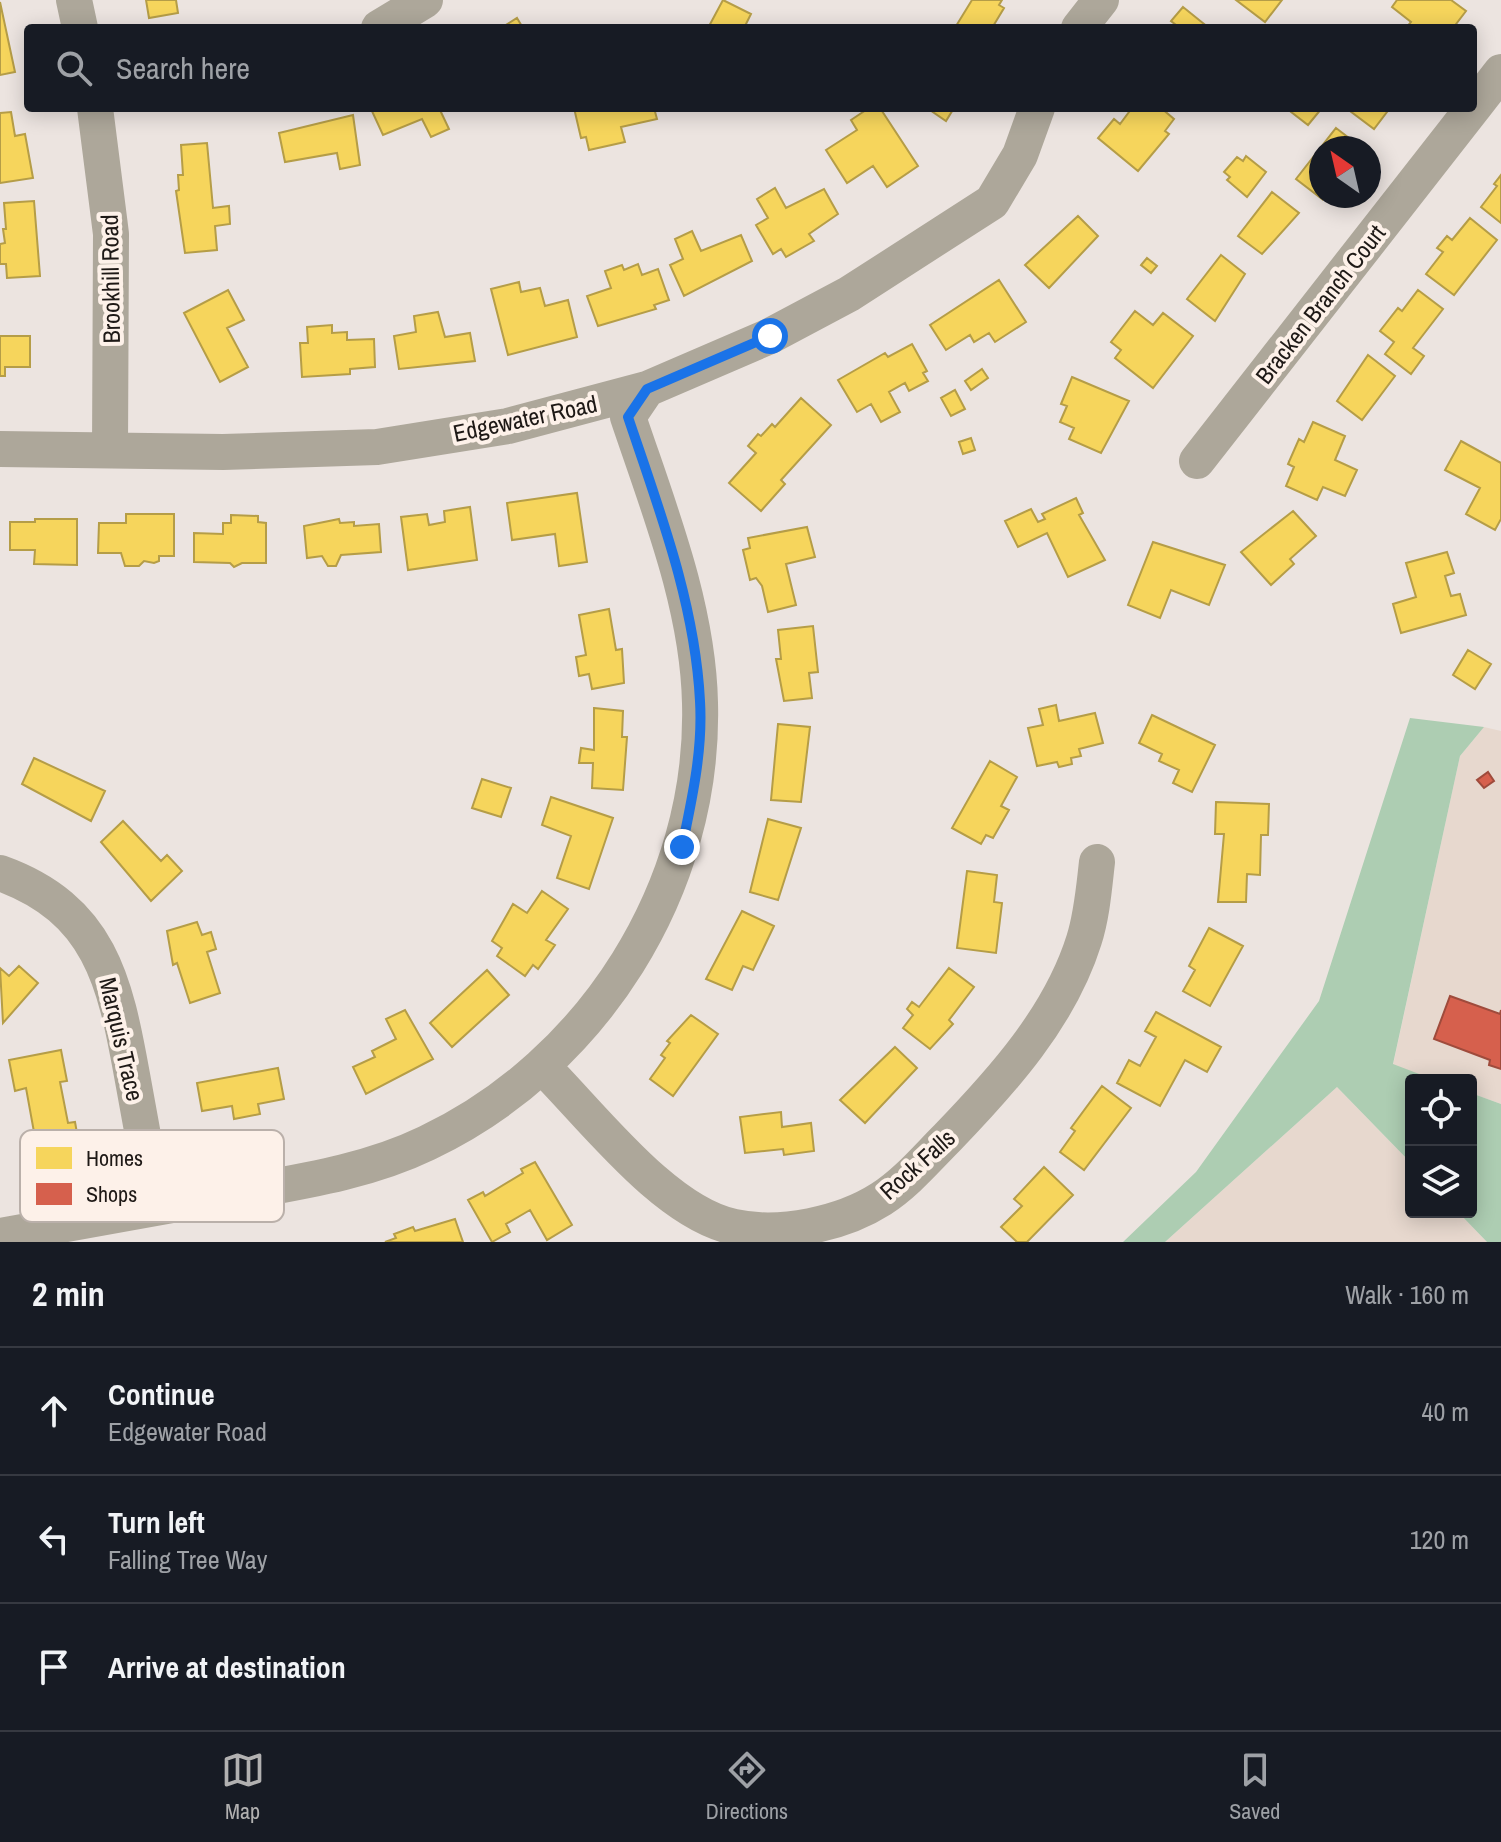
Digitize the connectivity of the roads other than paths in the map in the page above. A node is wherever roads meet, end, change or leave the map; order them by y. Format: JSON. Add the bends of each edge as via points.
{"nodes":[{"id":1,"x":74,"y":0,"type":"edge"},
{"id":2,"x":425,"y":0,"type":"edge"},
{"id":3,"x":1101,"y":0,"type":"edge"},
{"id":4,"x":79,"y":24,"type":"edge"},
{"id":5,"x":386,"y":24,"type":"edge"},
{"id":6,"x":1082,"y":24,"type":"edge"},
{"id":7,"x":1501,"y":72,"type":"edge"},
{"id":8,"x":1477,"y":103,"type":"edge"},
{"id":9,"x":96,"y":112,"type":"edge"},
{"id":10,"x":1036,"y":112,"type":"edge"},
{"id":11,"x":1470,"y":112,"type":"edge"},
{"id":12,"x":647,"y":389,"type":"junction"},
{"id":13,"x":0,"y":449,"type":"edge"},
{"id":14,"x":110,"y":450,"type":"junction"},
{"id":15,"x":1197,"y":461,"type":"dead end"},
{"id":16,"x":1097,"y":862,"type":"dead end"},
{"id":17,"x":0,"y":873,"type":"edge"},
{"id":18,"x":542,"y":1066,"type":"junction"},
{"id":19,"x":142,"y":1130,"type":"edge"},
{"id":20,"x":284,"y":1184,"type":"edge"},
{"id":21,"x":75,"y":1222,"type":"edge"},
{"id":22,"x":734,"y":1235,"type":"edge"},
{"id":23,"x":0,"y":1236,"type":"edge"}],
"edges":[{"from":1,"to":4,"type":"street"},
{"from":2,"to":5,"type":"street"},
{"from":3,"to":6,"type":"street"},
{"from":7,"to":8,"type":"street","name":"Bracken Branch Court"},
{"from":9,"to":14,"type":"street","name":"Brookhill Road","via":[[111,234]]},
{"from":10,"to":12,"type":"street","name":"Edgewater Road","via":[[1020,155],[992,202],[849,294],[770,336]]},
{"from":11,"to":15,"type":"street","name":"Bracken Branch Court"},
{"from":12,"to":14,"type":"street","name":"Edgewater Road","via":[[508,426],[377,447]]},
{"from":12,"to":18,"type":"street","via":[[628,417],[692,627],[700,703],[696,777],[682,847],[656,913],[614,986]]},
{"from":13,"to":14,"type":"street","name":"Edgewater Road"},
{"from":16,"to":22,"type":"street","name":"Rock Falls","via":[[1084,941],[1048,1014],[1013,1066],[911,1176],[882,1199],[840,1218]]},
{"from":17,"to":19,"type":"street","name":"Marquis Trace","via":[[52,900],[103,960],[113,983]]},
{"from":18,"to":20,"type":"street","via":[[490,1107],[426,1144],[348,1172]]},
{"from":18,"to":22,"type":"street","name":"Rock Falls","via":[[665,1193]]},
{"from":21,"to":23,"type":"street"}]}
